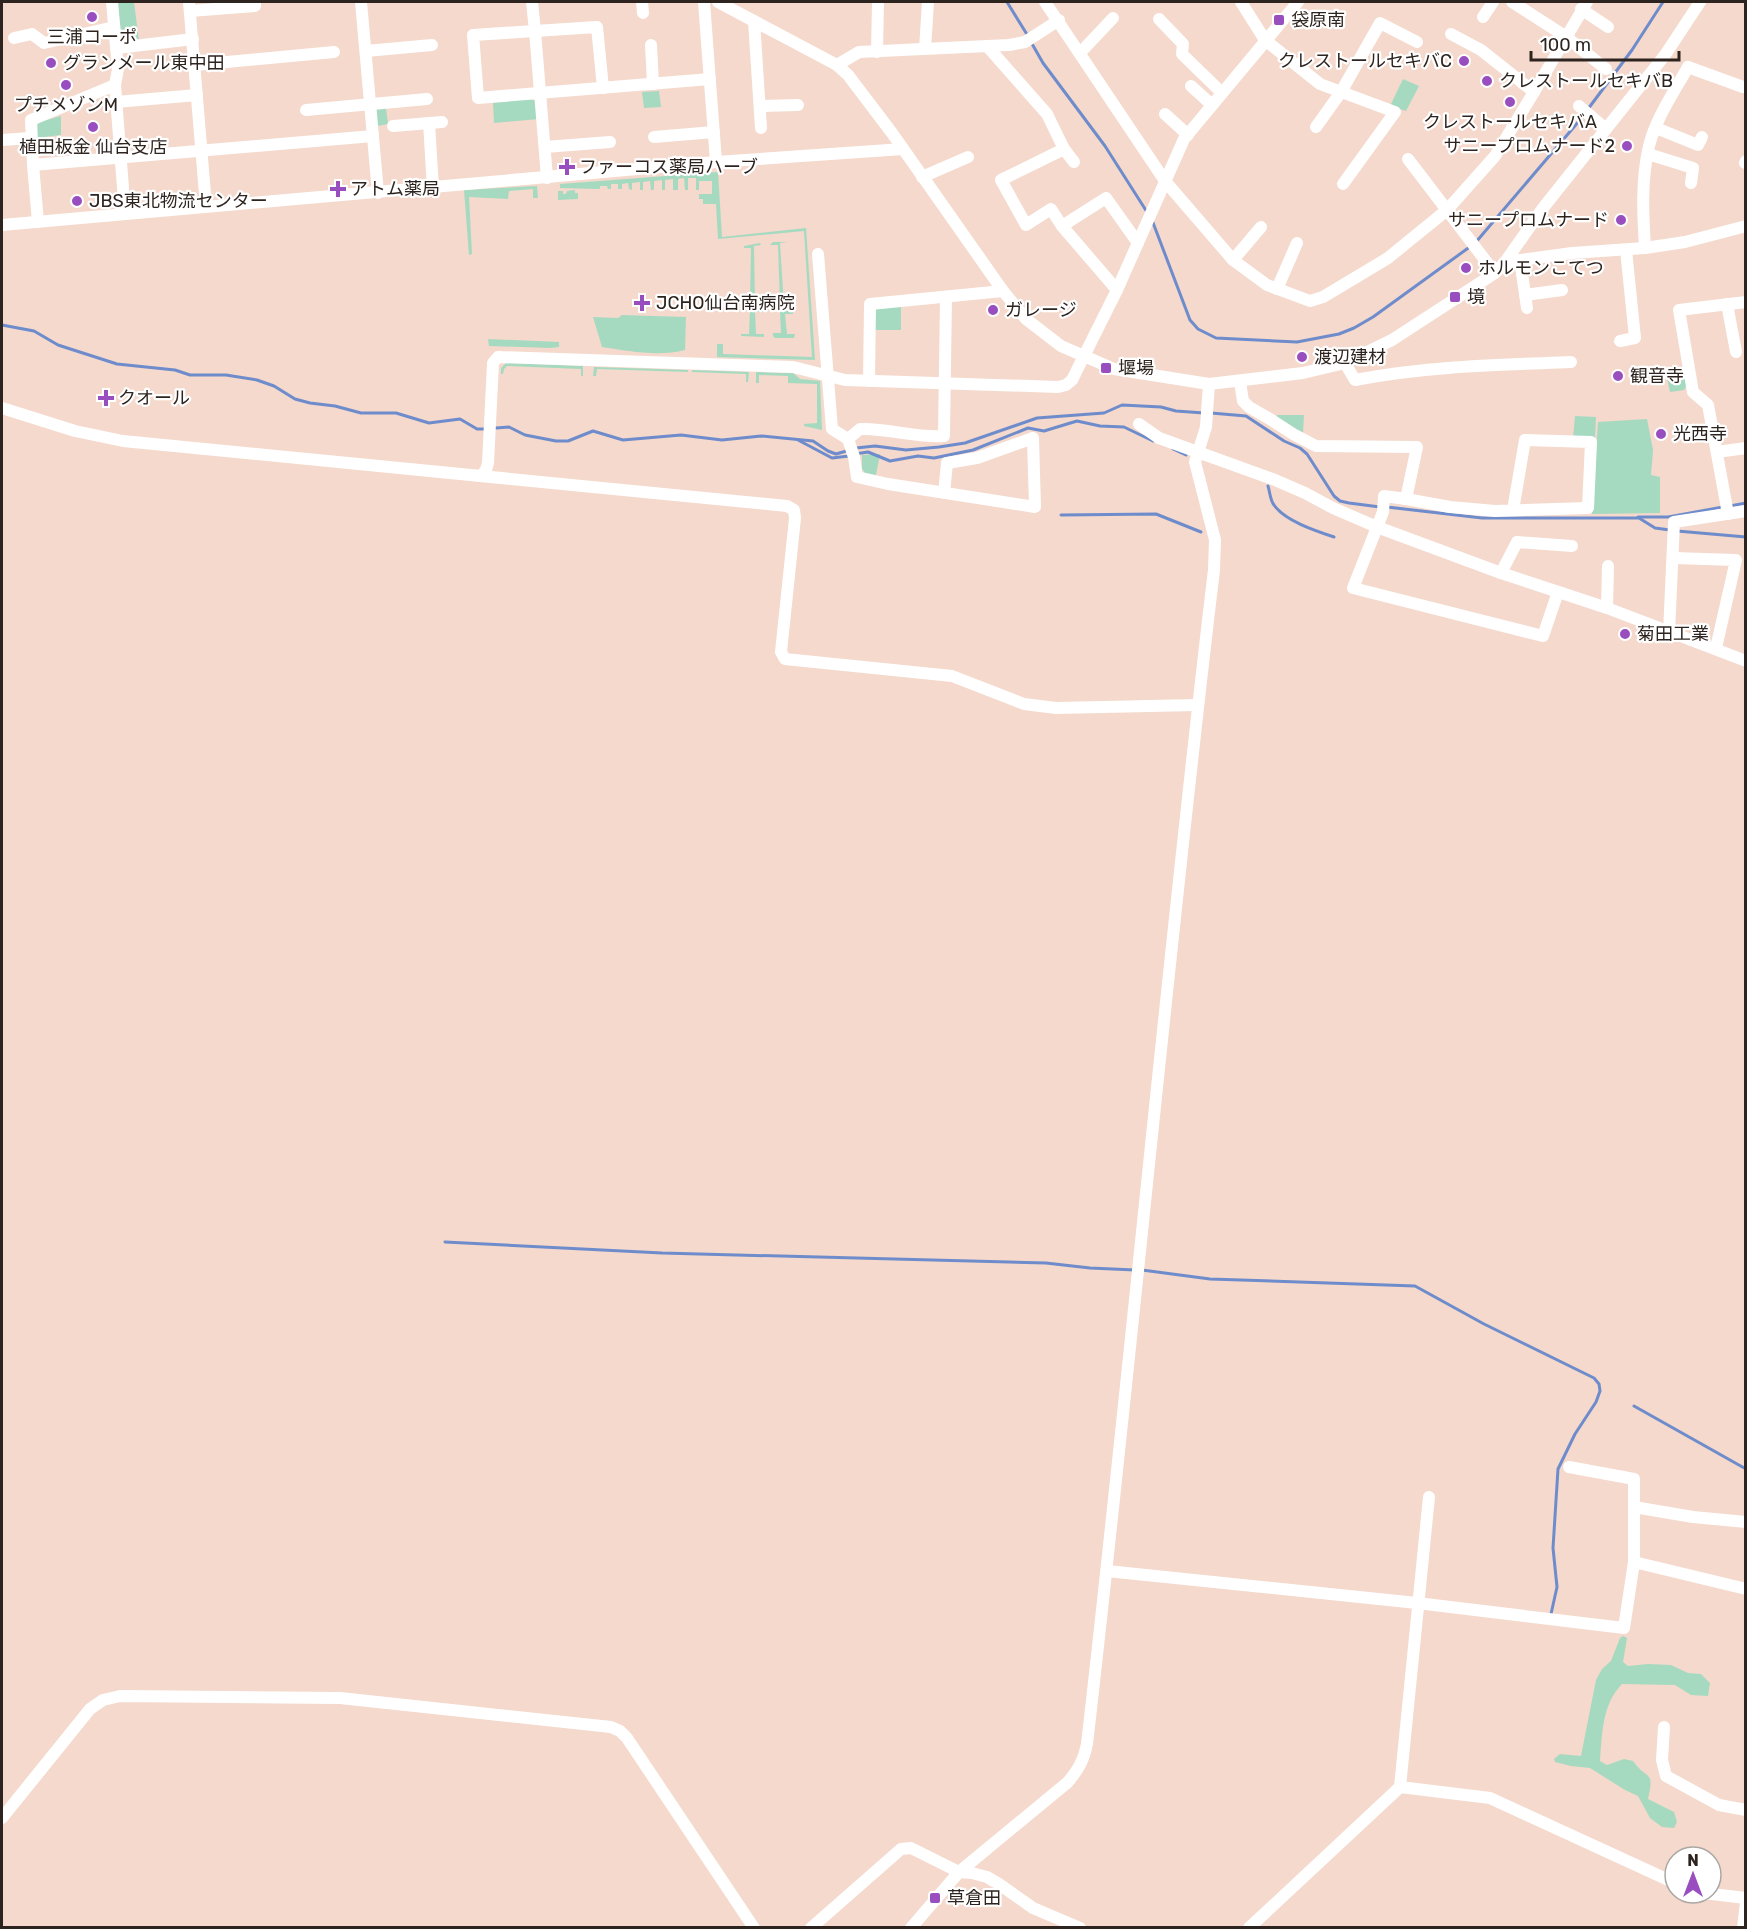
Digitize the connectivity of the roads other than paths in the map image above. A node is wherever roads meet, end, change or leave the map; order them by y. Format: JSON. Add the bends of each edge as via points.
{"nodes":[{"id":1,"x":112,"y":2,"type":"edge"},
{"id":2,"x":255,"y":2,"type":"edge"},
{"id":3,"x":361,"y":2,"type":"edge"},
{"id":4,"x":532,"y":2,"type":"edge"},
{"id":5,"x":704,"y":2,"type":"edge"},
{"id":6,"x":718,"y":2,"type":"edge"},
{"id":7,"x":878,"y":2,"type":"edge"},
{"id":8,"x":928,"y":2,"type":"edge"},
{"id":9,"x":1047,"y":2,"type":"edge"},
{"id":10,"x":1241,"y":2,"type":"edge"},
{"id":11,"x":1298,"y":2,"type":"edge"},
{"id":12,"x":1493,"y":2,"type":"edge"},
{"id":13,"x":1512,"y":2,"type":"edge"},
{"id":14,"x":1684,"y":2,"type":"edge"},
{"id":15,"x":1584,"y":5,"type":"edge"},
{"id":16,"x":1697,"y":5,"type":"edge"},
{"id":17,"x":190,"y":6,"type":"edge"},
{"id":18,"x":1483,"y":17,"type":"dead end"},
{"id":19,"x":1113,"y":18,"type":"dead end"},
{"id":20,"x":1159,"y":19,"type":"dead end"},
{"id":21,"x":1059,"y":20,"type":"junction"},
{"id":22,"x":754,"y":21,"type":"junction"},
{"id":23,"x":114,"y":27,"type":"junction"},
{"id":24,"x":1608,"y":27,"type":"dead end"},
{"id":25,"x":535,"y":31,"type":"junction"},
{"id":26,"x":1451,"y":34,"type":"dead end"},
{"id":27,"x":1565,"y":36,"type":"junction"},
{"id":28,"x":14,"y":38,"type":"dead end"},
{"id":29,"x":193,"y":39,"type":"junction"},
{"id":30,"x":1265,"y":40,"type":"junction"},
{"id":31,"x":1417,"y":42,"type":"dead end"},
{"id":32,"x":432,"y":45,"type":"dead end"},
{"id":33,"x":651,"y":45,"type":"dead end"},
{"id":34,"x":987,"y":46,"type":"junction"},
{"id":35,"x":117,"y":48,"type":"junction"},
{"id":36,"x":925,"y":49,"type":"junction"},
{"id":37,"x":366,"y":51,"type":"junction"},
{"id":38,"x":334,"y":52,"type":"dead end"},
{"id":39,"x":877,"y":52,"type":"junction"},
{"id":40,"x":1080,"y":53,"type":"junction"},
{"id":41,"x":195,"y":65,"type":"junction"},
{"id":42,"x":837,"y":65,"type":"junction"},
{"id":43,"x":1606,"y":69,"type":"dead end"},
{"id":44,"x":710,"y":79,"type":"junction"},
{"id":45,"x":653,"y":84,"type":"junction"},
{"id":46,"x":115,"y":85,"type":"junction"},
{"id":47,"x":1191,"y":86,"type":"dead end"},
{"id":48,"x":1743,"y":87,"type":"dead end"},
{"id":49,"x":603,"y":88,"type":"junction"},
{"id":50,"x":1341,"y":92,"type":"junction"},
{"id":51,"x":1534,"y":92,"type":"junction"},
{"id":52,"x":541,"y":93,"type":"junction"},
{"id":53,"x":1222,"y":93,"type":"junction"},
{"id":54,"x":198,"y":95,"type":"junction"},
{"id":55,"x":427,"y":99,"type":"dead end"},
{"id":56,"x":116,"y":102,"type":"junction"},
{"id":57,"x":370,"y":104,"type":"junction"},
{"id":58,"x":798,"y":105,"type":"dead end"},
{"id":59,"x":1212,"y":105,"type":"junction"},
{"id":60,"x":760,"y":106,"type":"junction"},
{"id":61,"x":1579,"y":106,"type":"dead end"},
{"id":62,"x":306,"y":110,"type":"dead end"},
{"id":63,"x":1165,"y":114,"type":"dead end"},
{"id":64,"x":442,"y":122,"type":"dead end"},
{"id":65,"x":429,"y":123,"type":"junction"},
{"id":66,"x":393,"y":126,"type":"dead end"},
{"id":67,"x":1316,"y":127,"type":"dead end"},
{"id":68,"x":761,"y":128,"type":"dead end"},
{"id":69,"x":1656,"y":128,"type":"junction"},
{"id":70,"x":1606,"y":129,"type":"junction"},
{"id":71,"x":714,"y":132,"type":"junction"},
{"id":72,"x":1188,"y":135,"type":"junction"},
{"id":73,"x":373,"y":136,"type":"junction"},
{"id":74,"x":654,"y":137,"type":"dead end"},
{"id":75,"x":1702,"y":137,"type":"dead end"},
{"id":76,"x":30,"y":138,"type":"junction"},
{"id":77,"x":2,"y":140,"type":"edge"},
{"id":78,"x":610,"y":142,"type":"dead end"},
{"id":79,"x":545,"y":147,"type":"junction"},
{"id":80,"x":903,"y":149,"type":"junction"},
{"id":81,"x":1064,"y":149,"type":"junction"},
{"id":82,"x":202,"y":151,"type":"junction"},
{"id":83,"x":1648,"y":154,"type":"junction"},
{"id":84,"x":969,"y":157,"type":"dead end"},
{"id":85,"x":120,"y":159,"type":"junction"},
{"id":86,"x":1408,"y":159,"type":"dead end"},
{"id":87,"x":716,"y":162,"type":"junction"},
{"id":88,"x":1074,"y":162,"type":"dead end"},
{"id":89,"x":33,"y":165,"type":"junction"},
{"id":90,"x":922,"y":177,"type":"junction"},
{"id":91,"x":547,"y":178,"type":"junction"},
{"id":92,"x":1165,"y":181,"type":"junction"},
{"id":93,"x":1691,"y":183,"type":"dead end"},
{"id":94,"x":1343,"y":184,"type":"dead end"},
{"id":95,"x":434,"y":188,"type":"junction"},
{"id":96,"x":378,"y":193,"type":"junction"},
{"id":97,"x":206,"y":207,"type":"junction"},
{"id":98,"x":1447,"y":210,"type":"junction"},
{"id":99,"x":125,"y":214,"type":"junction"},
{"id":100,"x":38,"y":222,"type":"junction"},
{"id":101,"x":2,"y":225,"type":"edge"},
{"id":102,"x":1062,"y":226,"type":"junction"},
{"id":103,"x":1746,"y":226,"type":"edge"},
{"id":104,"x":1261,"y":227,"type":"dead end"},
{"id":105,"x":1138,"y":243,"type":"junction"},
{"id":106,"x":1297,"y":243,"type":"dead end"},
{"id":107,"x":1644,"y":248,"type":"junction"},
{"id":108,"x":1626,"y":250,"type":"junction"},
{"id":109,"x":818,"y":254,"type":"dead end"},
{"id":110,"x":1233,"y":260,"type":"junction"},
{"id":111,"x":1520,"y":260,"type":"junction"},
{"id":112,"x":1505,"y":262,"type":"junction"},
{"id":113,"x":1495,"y":273,"type":"junction"},
{"id":114,"x":1277,"y":289,"type":"junction"},
{"id":115,"x":1117,"y":290,"type":"junction"},
{"id":116,"x":1562,"y":290,"type":"dead end"},
{"id":117,"x":1003,"y":291,"type":"junction"},
{"id":118,"x":946,"y":297,"type":"junction"},
{"id":119,"x":1746,"y":302,"type":"edge"},
{"id":120,"x":1727,"y":304,"type":"junction"},
{"id":121,"x":1620,"y":341,"type":"dead end"},
{"id":122,"x":1736,"y":352,"type":"dead end"},
{"id":123,"x":1083,"y":357,"type":"junction"},
{"id":124,"x":1571,"y":362,"type":"dead end"},
{"id":125,"x":1345,"y":363,"type":"junction"},
{"id":126,"x":827,"y":376,"type":"junction"},
{"id":127,"x":869,"y":381,"type":"junction"},
{"id":128,"x":1240,"y":382,"type":"junction"},
{"id":129,"x":946,"y":383,"type":"junction"},
{"id":130,"x":1209,"y":384,"type":"junction"},
{"id":131,"x":2,"y":408,"type":"edge"},
{"id":132,"x":1139,"y":424,"type":"dead end"},
{"id":133,"x":849,"y":441,"type":"junction"},
{"id":134,"x":1746,"y":448,"type":"edge"},
{"id":135,"x":1198,"y":452,"type":"junction"},
{"id":136,"x":1717,"y":452,"type":"junction"},
{"id":137,"x":482,"y":475,"type":"junction"},
{"id":138,"x":944,"y":493,"type":"junction"},
{"id":139,"x":1406,"y":499,"type":"junction"},
{"id":140,"x":1727,"y":509,"type":"junction"},
{"id":141,"x":1513,"y":510,"type":"junction"},
{"id":142,"x":1746,"y":511,"type":"edge"},
{"id":143,"x":1377,"y":527,"type":"junction"},
{"id":144,"x":1572,"y":546,"type":"dead end"},
{"id":145,"x":1673,"y":558,"type":"junction"},
{"id":146,"x":1608,"y":566,"type":"dead end"},
{"id":147,"x":1501,"y":573,"type":"junction"},
{"id":148,"x":1558,"y":592,"type":"junction"},
{"id":149,"x":1607,"y":608,"type":"junction"},
{"id":150,"x":1669,"y":633,"type":"junction"},
{"id":151,"x":1716,"y":648,"type":"junction"},
{"id":152,"x":1746,"y":661,"type":"edge"},
{"id":153,"x":1198,"y":705,"type":"junction"},
{"id":154,"x":1569,"y":1467,"type":"dead end"},
{"id":155,"x":1429,"y":1497,"type":"dead end"},
{"id":156,"x":1634,"y":1507,"type":"junction"},
{"id":157,"x":1746,"y":1522,"type":"edge"},
{"id":158,"x":1634,"y":1562,"type":"junction"},
{"id":159,"x":1107,"y":1571,"type":"junction"},
{"id":160,"x":1746,"y":1589,"type":"edge"},
{"id":161,"x":1417,"y":1603,"type":"junction"},
{"id":162,"x":1664,"y":1727,"type":"dead end"},
{"id":163,"x":1400,"y":1787,"type":"junction"},
{"id":164,"x":1746,"y":1810,"type":"edge"},
{"id":165,"x":2,"y":1818,"type":"edge"},
{"id":166,"x":959,"y":1872,"type":"junction"},
{"id":167,"x":1663,"y":1877,"type":"edge"},
{"id":168,"x":1723,"y":1896,"type":"edge"},
{"id":169,"x":1746,"y":1900,"type":"edge"},
{"id":170,"x":754,"y":1928,"type":"edge"},
{"id":171,"x":811,"y":1928,"type":"edge"},
{"id":172,"x":911,"y":1928,"type":"edge"},
{"id":173,"x":1080,"y":1928,"type":"edge"},
{"id":174,"x":1249,"y":1928,"type":"edge"},
{"id":175,"x":1743,"y":1928,"type":"edge"}],
"edges":[{"from":1,"to":23,"type":"street"},
{"from":2,"to":17,"type":"street","via":[[255,6]]},
{"from":3,"to":37,"type":"street"},
{"from":4,"to":25,"type":"street"},
{"from":5,"to":44,"type":"street"},
{"from":6,"to":22,"type":"street"},
{"from":7,"to":39,"type":"street"},
{"from":8,"to":36,"type":"street"},
{"from":9,"to":21,"type":"street"},
{"from":10,"to":30,"type":"street"},
{"from":11,"to":30,"type":"street"},
{"from":12,"to":18,"type":"street"},
{"from":13,"to":27,"type":"street"},
{"from":14,"to":16,"type":"street"},
{"from":15,"to":24,"type":"street"},
{"from":15,"to":27,"type":"street"},
{"from":16,"to":70,"type":"street","via":[[1665,55]]},
{"from":17,"to":29,"type":"street"},
{"from":19,"to":40,"type":"street"},
{"from":20,"to":53,"type":"street","via":[[1183,44],[1182,54]]},
{"from":21,"to":34,"type":"street","via":[[1031,38]]},
{"from":21,"to":40,"type":"street"},
{"from":22,"to":42,"type":"street"},
{"from":22,"to":60,"type":"street"},
{"from":23,"to":28,"type":"street","via":[[44,43],[32,34]]},
{"from":23,"to":35,"type":"street"},
{"from":25,"to":49,"type":"street","via":[[597,27]]},
{"from":25,"to":52,"type":"street"},
{"from":25,"to":52,"type":"street","via":[[473,35],[478,98]]},
{"from":26,"to":51,"type":"street","via":[[1481,50]]},
{"from":27,"to":43,"type":"street"},
{"from":27,"to":51,"type":"street"},
{"from":29,"to":35,"type":"street"},
{"from":29,"to":41,"type":"street"},
{"from":30,"to":50,"type":"street","via":[[1320,84]]},
{"from":30,"to":53,"type":"street"},
{"from":31,"to":50,"type":"street","via":[[1380,23]]},
{"from":32,"to":37,"type":"street"},
{"from":33,"to":45,"type":"street"},
{"from":34,"to":36,"type":"street"},
{"from":34,"to":81,"type":"street","via":[[1047,114]]},
{"from":35,"to":46,"type":"street"},
{"from":36,"to":39,"type":"street"},
{"from":37,"to":57,"type":"street"},
{"from":38,"to":41,"type":"street"},
{"from":39,"to":42,"type":"street","via":[[859,52]]},
{"from":40,"to":92,"type":"street"},
{"from":41,"to":54,"type":"street"},
{"from":42,"to":80,"type":"street"},
{"from":44,"to":45,"type":"street"},
{"from":44,"to":71,"type":"street"},
{"from":45,"to":49,"type":"street"},
{"from":46,"to":56,"type":"street"},
{"from":46,"to":76,"type":"street","via":[[31,120]]},
{"from":47,"to":59,"type":"street"},
{"from":48,"to":69,"type":"street","via":[[1688,67]]},
{"from":49,"to":52,"type":"street"},
{"from":50,"to":67,"type":"street"},
{"from":50,"to":94,"type":"street","via":[[1395,112]]},
{"from":51,"to":98,"type":"street","via":[[1495,156]]},
{"from":52,"to":79,"type":"street"},
{"from":53,"to":59,"type":"street"},
{"from":54,"to":56,"type":"street"},
{"from":54,"to":82,"type":"street"},
{"from":55,"to":57,"type":"street"},
{"from":56,"to":85,"type":"street"},
{"from":57,"to":62,"type":"street"},
{"from":57,"to":73,"type":"street"},
{"from":58,"to":60,"type":"street"},
{"from":59,"to":72,"type":"street"},
{"from":60,"to":68,"type":"street"},
{"from":61,"to":70,"type":"street"},
{"from":63,"to":72,"type":"street"},
{"from":64,"to":65,"type":"street"},
{"from":65,"to":66,"type":"street"},
{"from":65,"to":95,"type":"street"},
{"from":69,"to":75,"type":"street","via":[[1698,145]]},
{"from":69,"to":83,"type":"street"},
{"from":70,"to":112,"type":"street"},
{"from":71,"to":74,"type":"street"},
{"from":71,"to":87,"type":"street"},
{"from":72,"to":92,"type":"street"},
{"from":73,"to":82,"type":"street"},
{"from":73,"to":96,"type":"street"},
{"from":76,"to":77,"type":"street"},
{"from":76,"to":89,"type":"street"},
{"from":78,"to":79,"type":"street"},
{"from":79,"to":91,"type":"street"},
{"from":80,"to":87,"type":"street"},
{"from":80,"to":90,"type":"street"},
{"from":81,"to":88,"type":"street"},
{"from":81,"to":102,"type":"street","via":[[1001,180],[1026,225],[1051,209]]},
{"from":82,"to":85,"type":"street"},
{"from":82,"to":97,"type":"street"},
{"from":83,"to":93,"type":"street","via":[[1693,168]]},
{"from":83,"to":107,"type":"street","via":[[1642,200]]},
{"from":84,"to":90,"type":"street"},
{"from":85,"to":89,"type":"street"},
{"from":85,"to":99,"type":"street"},
{"from":86,"to":98,"type":"street"},
{"from":87,"to":91,"type":"street"},
{"from":89,"to":100,"type":"street"},
{"from":90,"to":117,"type":"street"},
{"from":91,"to":95,"type":"street"},
{"from":92,"to":105,"type":"street"},
{"from":92,"to":110,"type":"street"},
{"from":95,"to":96,"type":"street"},
{"from":96,"to":97,"type":"street"},
{"from":97,"to":99,"type":"street"},
{"from":98,"to":113,"type":"street"},
{"from":98,"to":114,"type":"street","via":[[1388,258],[1323,297],[1310,301]]},
{"from":99,"to":100,"type":"street"},
{"from":100,"to":101,"type":"street"},
{"from":102,"to":105,"type":"street","via":[[1106,198]]},
{"from":102,"to":115,"type":"street"},
{"from":103,"to":107,"type":"street"},
{"from":104,"to":110,"type":"street"},
{"from":105,"to":115,"type":"street"},
{"from":106,"to":114,"type":"street"},
{"from":107,"to":108,"type":"street"},
{"from":108,"to":111,"type":"street"},
{"from":108,"to":121,"type":"street","via":[[1635,338]]},
{"from":109,"to":126,"type":"street"},
{"from":110,"to":114,"type":"street"},
{"from":111,"to":112,"type":"street"},
{"from":111,"to":116,"type":"street","via":[[1526,302]]},
{"from":112,"to":113,"type":"street"},
{"from":113,"to":125,"type":"street","via":[[1392,340]]},
{"from":115,"to":123,"type":"street"},
{"from":117,"to":118,"type":"street"},
{"from":117,"to":123,"type":"street","via":[[1043,334]]},
{"from":118,"to":127,"type":"street","via":[[870,304]]},
{"from":118,"to":129,"type":"street"},
{"from":119,"to":120,"type":"street"},
{"from":120,"to":122,"type":"street"},
{"from":120,"to":136,"type":"street","via":[[1679,310],[1692,392],[1708,405]]},
{"from":123,"to":129,"type":"street","via":[[1071,380],[1059,387]]},
{"from":123,"to":130,"type":"street","via":[[1114,369]]},
{"from":124,"to":125,"type":"street","via":[[1443,368],[1355,380]]},
{"from":125,"to":128,"type":"street"},
{"from":126,"to":127,"type":"street"},
{"from":126,"to":133,"type":"street","via":[[832,429]]},
{"from":126,"to":137,"type":"street","via":[[783,366],[498,357],[493,363],[488,463]]},
{"from":127,"to":129,"type":"street"},
{"from":128,"to":130,"type":"street"},
{"from":128,"to":139,"type":"street","via":[[1243,401],[1249,407],[1316,446],[1417,447]]},
{"from":129,"to":133,"type":"street","via":[[944,436],[860,429]]},
{"from":130,"to":135,"type":"street","via":[[1206,427]]},
{"from":131,"to":137,"type":"street","via":[[100,437]]},
{"from":132,"to":135,"type":"street","via":[[1159,438]]},
{"from":133,"to":138,"type":"street","via":[[857,477]]},
{"from":134,"to":136,"type":"street"},
{"from":135,"to":143,"type":"street","via":[[1275,480]]},
{"from":135,"to":153,"type":"street","via":[[1195,462],[1215,540]]},
{"from":136,"to":140,"type":"street"},
{"from":137,"to":153,"type":"street","via":[[787,506],[794,510],[781,652],[785,659],[952,676],[1024,704],[1056,708]]},
{"from":138,"to":138,"type":"street","via":[[1035,507],[1033,438],[976,458],[947,463]]},
{"from":139,"to":141,"type":"street","via":[[1450,507]]},
{"from":139,"to":143,"type":"street","via":[[1384,496]]},
{"from":140,"to":142,"type":"street"},
{"from":140,"to":145,"type":"street","via":[[1674,522]]},
{"from":141,"to":141,"type":"street","via":[[1588,508],[1591,442],[1526,440]]},
{"from":143,"to":147,"type":"street"},
{"from":143,"to":148,"type":"street","via":[[1353,588],[1543,636]]},
{"from":144,"to":147,"type":"street","via":[[1516,542]]},
{"from":145,"to":150,"type":"street"},
{"from":145,"to":151,"type":"street","via":[[1736,560]]},
{"from":146,"to":149,"type":"street"},
{"from":147,"to":148,"type":"street"},
{"from":148,"to":149,"type":"street"},
{"from":149,"to":150,"type":"street"},
{"from":150,"to":151,"type":"street"},
{"from":151,"to":152,"type":"street"},
{"from":153,"to":159,"type":"street"},
{"from":154,"to":156,"type":"street","via":[[1634,1479]]},
{"from":155,"to":161,"type":"street"},
{"from":156,"to":157,"type":"street"},
{"from":156,"to":158,"type":"street"},
{"from":158,"to":160,"type":"street"},
{"from":158,"to":161,"type":"street","via":[[1624,1628]]},
{"from":159,"to":161,"type":"street"},
{"from":159,"to":166,"type":"street","via":[[1087,1744],[1079,1769]]},
{"from":161,"to":163,"type":"street"},
{"from":162,"to":164,"type":"street","via":[[1662,1761],[1666,1776],[1719,1806]]},
{"from":163,"to":167,"type":"street","via":[[1490,1798]]},
{"from":163,"to":174,"type":"street"},
{"from":165,"to":170,"type":"street","via":[[90,1709],[120,1696],[340,1698],[611,1727],[627,1738]]},
{"from":166,"to":171,"type":"street","via":[[911,1848],[901,1849]]},
{"from":166,"to":172,"type":"street"},
{"from":166,"to":173,"type":"street","via":[[987,1877],[1033,1908]]},
{"from":168,"to":169,"type":"street"},
{"from":169,"to":175,"type":"street"}]}
